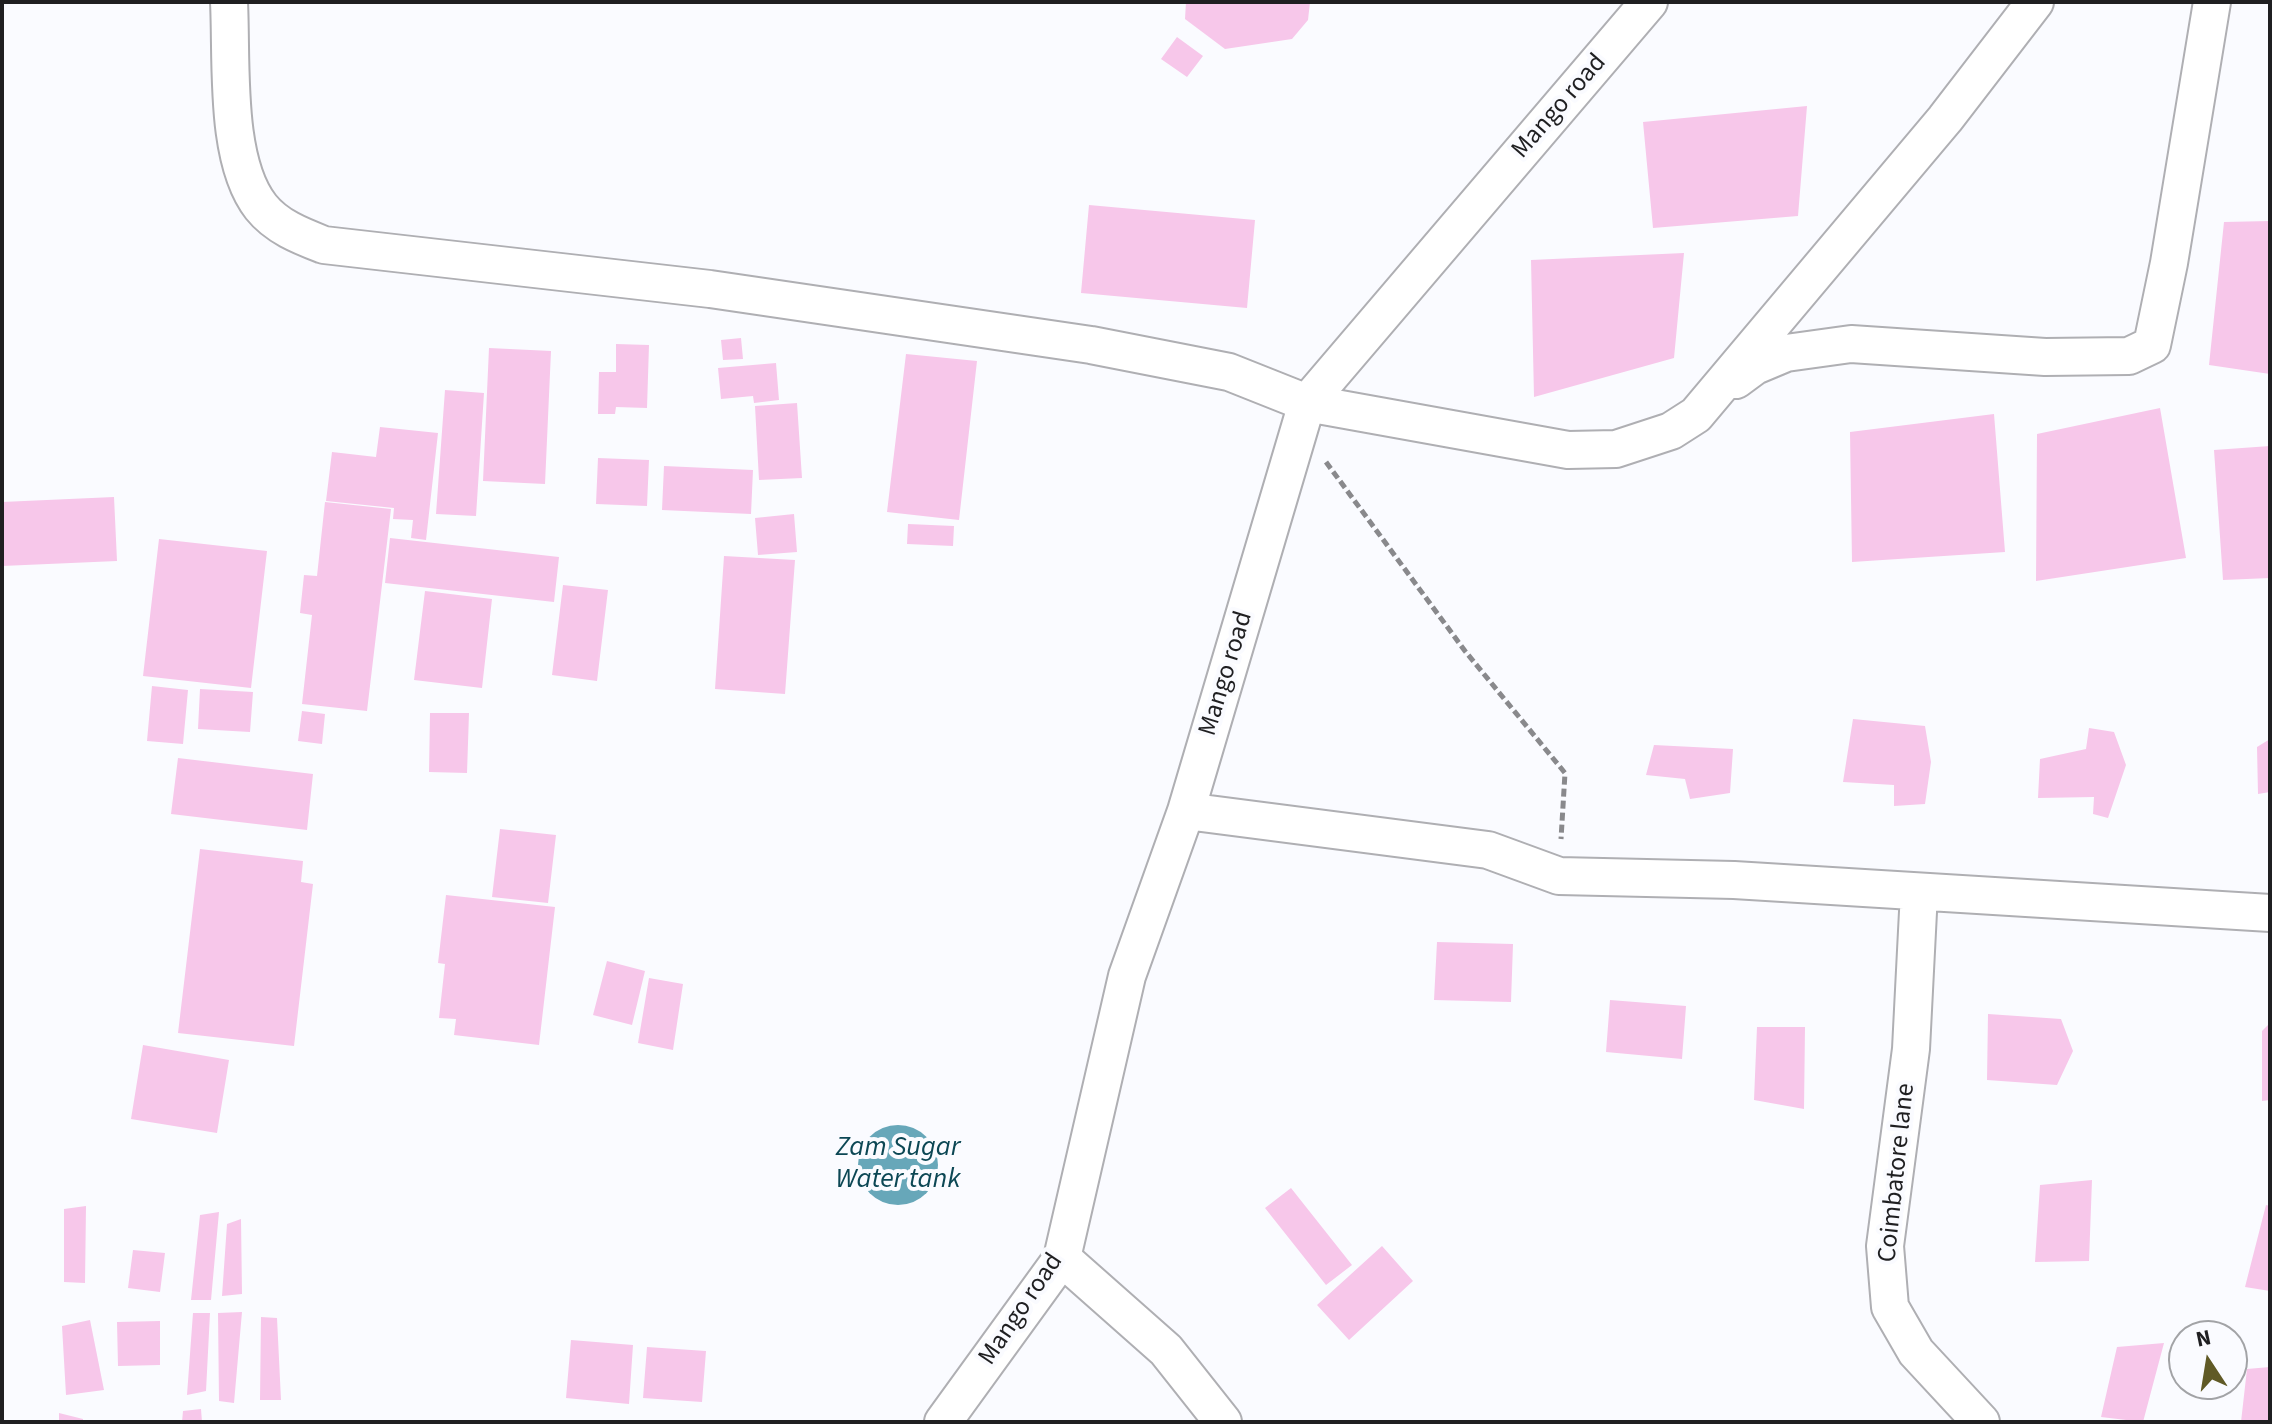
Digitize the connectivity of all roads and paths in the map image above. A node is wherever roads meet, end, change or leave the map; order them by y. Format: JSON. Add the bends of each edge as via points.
{"nodes":[{"id":1,"x":229,"y":2,"type":"edge"},
{"id":2,"x":1649,"y":2,"type":"edge"},
{"id":3,"x":2035,"y":2,"type":"edge"},
{"id":4,"x":2212,"y":2,"type":"edge"},
{"id":5,"x":1711,"y":397,"type":"junction"},
{"id":6,"x":1305,"y":413,"type":"junction"},
{"id":7,"x":1186,"y":811,"type":"junction"},
{"id":8,"x":1559,"y":876,"type":"junction"},
{"id":9,"x":1919,"y":892,"type":"junction"},
{"id":10,"x":2270,"y":913,"type":"edge"},
{"id":11,"x":1062,"y":1258,"type":"junction"},
{"id":12,"x":943,"y":1422,"type":"edge"},
{"id":13,"x":1223,"y":1422,"type":"edge"},
{"id":14,"x":1981,"y":1422,"type":"edge"}],
"edges":[{"from":1,"to":6,"type":"street","via":[[235,138],[245,178],[270,215],[324,245],[710,289],[1091,345],[1229,372]]},
{"from":2,"to":6,"type":"street","name":"Mango road"},
{"from":3,"to":5,"type":"street","via":[[1945,119]]},
{"from":4,"to":5,"type":"street","via":[[2152,345],[2129,356],[2045,357],[1851,344],[1786,353],[1755,366]]},
{"from":5,"to":6,"type":"street","via":[[1696,415],[1671,431],[1616,449],[1568,450]]},
{"from":6,"to":7,"type":"street","name":"Mango road"},
{"from":6,"to":8,"type":"path","via":[[1310,440],[1465,651],[1565,773]]},
{"from":7,"to":8,"type":"street","via":[[1488,850]]},
{"from":7,"to":11,"type":"street","name":"Mango road","via":[[1127,976]]},
{"from":8,"to":9,"type":"street"},
{"from":9,"to":10,"type":"street"},
{"from":9,"to":14,"type":"street","name":"Coimbatore lane","via":[[1911,1049],[1885,1246],[1890,1307],[1916,1352]]},
{"from":11,"to":12,"type":"street","name":"Mango road"},
{"from":11,"to":13,"type":"street","via":[[1166,1350]]}]}
